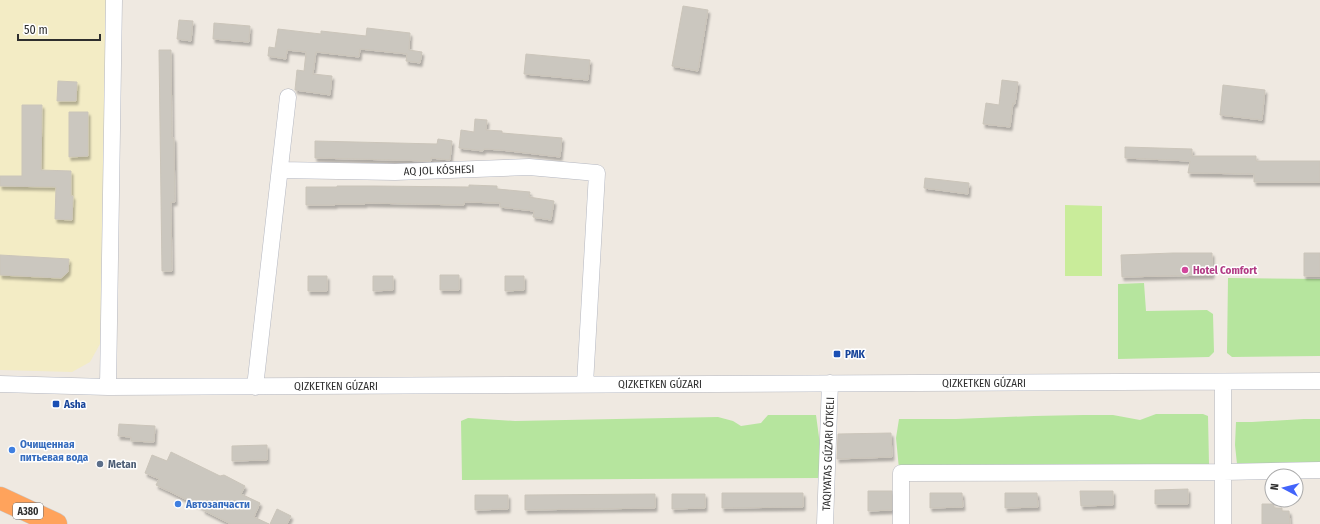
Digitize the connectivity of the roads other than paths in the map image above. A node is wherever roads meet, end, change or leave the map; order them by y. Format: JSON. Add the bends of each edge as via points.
{"nodes":[{"id":1,"x":114,"y":0,"type":"edge"},
{"id":2,"x":288,"y":97,"type":"dead end"},
{"id":3,"x":280,"y":170,"type":"junction"},
{"id":4,"x":1320,"y":381,"type":"edge"},
{"id":5,"x":1223,"y":382,"type":"junction"},
{"id":6,"x":830,"y":383,"type":"junction"},
{"id":7,"x":0,"y":384,"type":"edge"},
{"id":8,"x":585,"y":384,"type":"junction"},
{"id":9,"x":108,"y":387,"type":"junction"},
{"id":10,"x":255,"y":387,"type":"junction"},
{"id":11,"x":1320,"y":470,"type":"edge"},
{"id":12,"x":1223,"y":472,"type":"junction"},
{"id":13,"x":0,"y":498,"type":"edge"},
{"id":14,"x":56,"y":524,"type":"edge"},
{"id":15,"x":825,"y":524,"type":"edge"},
{"id":16,"x":901,"y":524,"type":"edge"},
{"id":17,"x":1223,"y":524,"type":"edge"}],
"edges":[{"from":1,"to":9,"type":"street"},
{"from":2,"to":3,"type":"street"},
{"from":3,"to":8,"type":"street","name":"AQ JOL KÓSHESI","via":[[395,172],[529,167],[597,173]]},
{"from":3,"to":10,"type":"street"},
{"from":4,"to":5,"type":"street"},
{"from":5,"to":6,"type":"street"},
{"from":5,"to":12,"type":"street"},
{"from":6,"to":8,"type":"street"},
{"from":6,"to":15,"type":"street"},
{"from":7,"to":9,"type":"street"},
{"from":8,"to":10,"type":"street"},
{"from":9,"to":10,"type":"street"},
{"from":11,"to":12,"type":"street"},
{"from":12,"to":16,"type":"street","via":[[900,473]]},
{"from":12,"to":17,"type":"street"},
{"from":13,"to":14,"type":"highway","number":"A380"}]}
